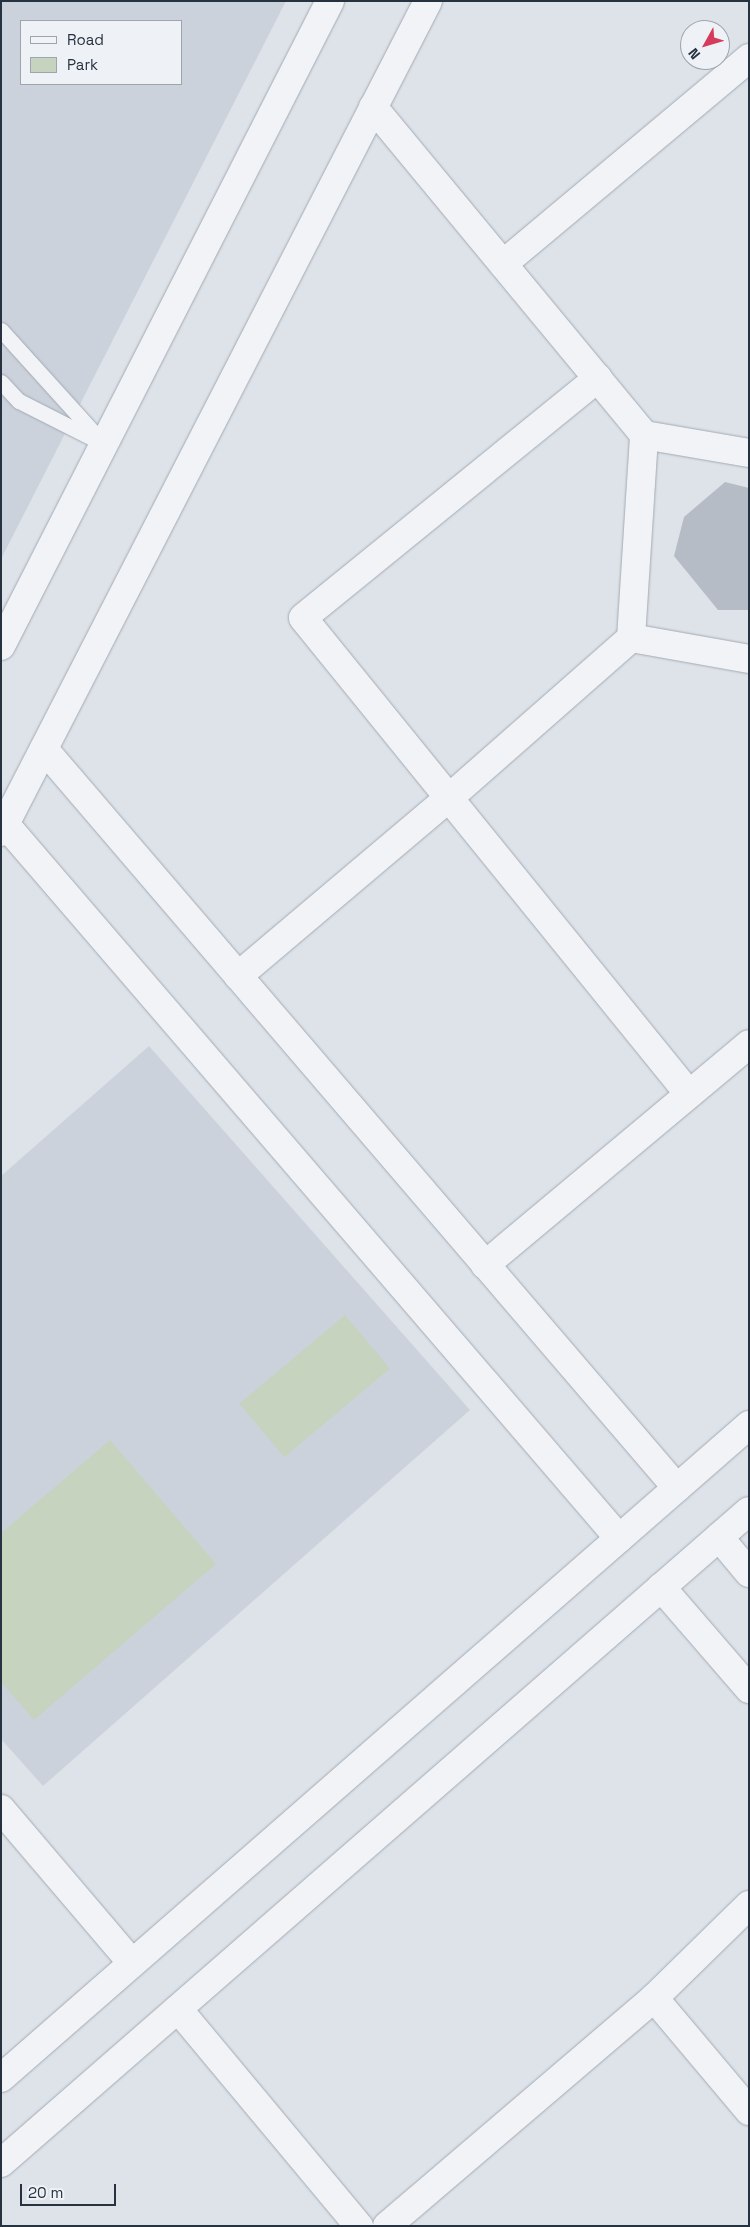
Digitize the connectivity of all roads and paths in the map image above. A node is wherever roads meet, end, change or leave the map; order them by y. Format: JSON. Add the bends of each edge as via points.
{"nodes":[{"id":1,"x":330,"y":1,"type":"edge"},
{"id":2,"x":428,"y":1,"type":"edge"},
{"id":3,"x":749,"y":58,"type":"edge"},
{"id":4,"x":373,"y":107,"type":"junction"},
{"id":5,"x":503,"y":264,"type":"junction"},
{"id":6,"x":1,"y":330,"type":"edge"},
{"id":7,"x":598,"y":378,"type":"junction"},
{"id":8,"x":1,"y":382,"type":"edge"},
{"id":9,"x":644,"y":434,"type":"junction"},
{"id":10,"x":104,"y":444,"type":"junction"},
{"id":11,"x":749,"y":453,"type":"edge"},
{"id":12,"x":631,"y":638,"type":"junction"},
{"id":13,"x":1,"y":646,"type":"edge"},
{"id":14,"x":749,"y":659,"type":"edge"},
{"id":15,"x":44,"y":749,"type":"junction"},
{"id":16,"x":449,"y":798,"type":"junction"},
{"id":17,"x":3,"y":828,"type":"edge"},
{"id":18,"x":238,"y":976,"type":"junction"},
{"id":19,"x":749,"y":1044,"type":"edge"},
{"id":20,"x":689,"y":1094,"type":"junction"},
{"id":21,"x":485,"y":1265,"type":"junction"},
{"id":22,"x":749,"y":1425,"type":"edge"},
{"id":23,"x":677,"y":1488,"type":"junction"},
{"id":24,"x":749,"y":1511,"type":"edge"},
{"id":25,"x":718,"y":1537,"type":"junction"},
{"id":26,"x":619,"y":1538,"type":"junction"},
{"id":27,"x":749,"y":1573,"type":"edge"},
{"id":28,"x":661,"y":1587,"type":"junction"},
{"id":29,"x":749,"y":1689,"type":"edge"},
{"id":30,"x":1,"y":1809,"type":"edge"},
{"id":31,"x":749,"y":1906,"type":"edge"},
{"id":32,"x":132,"y":1963,"type":"junction"},
{"id":33,"x":654,"y":1998,"type":"junction"},
{"id":34,"x":178,"y":2009,"type":"junction"},
{"id":35,"x":1,"y":2078,"type":"edge"},
{"id":36,"x":749,"y":2111,"type":"edge"},
{"id":37,"x":1,"y":2163,"type":"edge"},
{"id":38,"x":359,"y":2226,"type":"edge"},
{"id":39,"x":387,"y":2226,"type":"edge"}],
"edges":[{"from":1,"to":10,"type":"street"},
{"from":2,"to":4,"type":"street"},
{"from":3,"to":5,"type":"street"},
{"from":4,"to":5,"type":"street"},
{"from":4,"to":15,"type":"street"},
{"from":5,"to":7,"type":"street"},
{"from":6,"to":10,"type":"lane"},
{"from":7,"to":9,"type":"street"},
{"from":7,"to":16,"type":"street","via":[[303,618]]},
{"from":8,"to":10,"type":"lane","via":[[19,401]]},
{"from":9,"to":11,"type":"street"},
{"from":9,"to":12,"type":"street"},
{"from":10,"to":13,"type":"street"},
{"from":12,"to":14,"type":"street"},
{"from":12,"to":16,"type":"street"},
{"from":15,"to":17,"type":"street"},
{"from":15,"to":18,"type":"street"},
{"from":16,"to":18,"type":"street"},
{"from":16,"to":20,"type":"street"},
{"from":17,"to":26,"type":"street"},
{"from":18,"to":21,"type":"street"},
{"from":19,"to":20,"type":"street"},
{"from":20,"to":21,"type":"street"},
{"from":21,"to":23,"type":"street"},
{"from":22,"to":23,"type":"street"},
{"from":23,"to":26,"type":"street"},
{"from":24,"to":25,"type":"street"},
{"from":25,"to":27,"type":"street"},
{"from":25,"to":28,"type":"street"},
{"from":26,"to":32,"type":"street"},
{"from":28,"to":29,"type":"street"},
{"from":28,"to":34,"type":"street"},
{"from":30,"to":32,"type":"street"},
{"from":31,"to":33,"type":"street"},
{"from":32,"to":35,"type":"street"},
{"from":33,"to":36,"type":"street"},
{"from":33,"to":39,"type":"street"},
{"from":34,"to":37,"type":"street"},
{"from":34,"to":38,"type":"street"}]}
